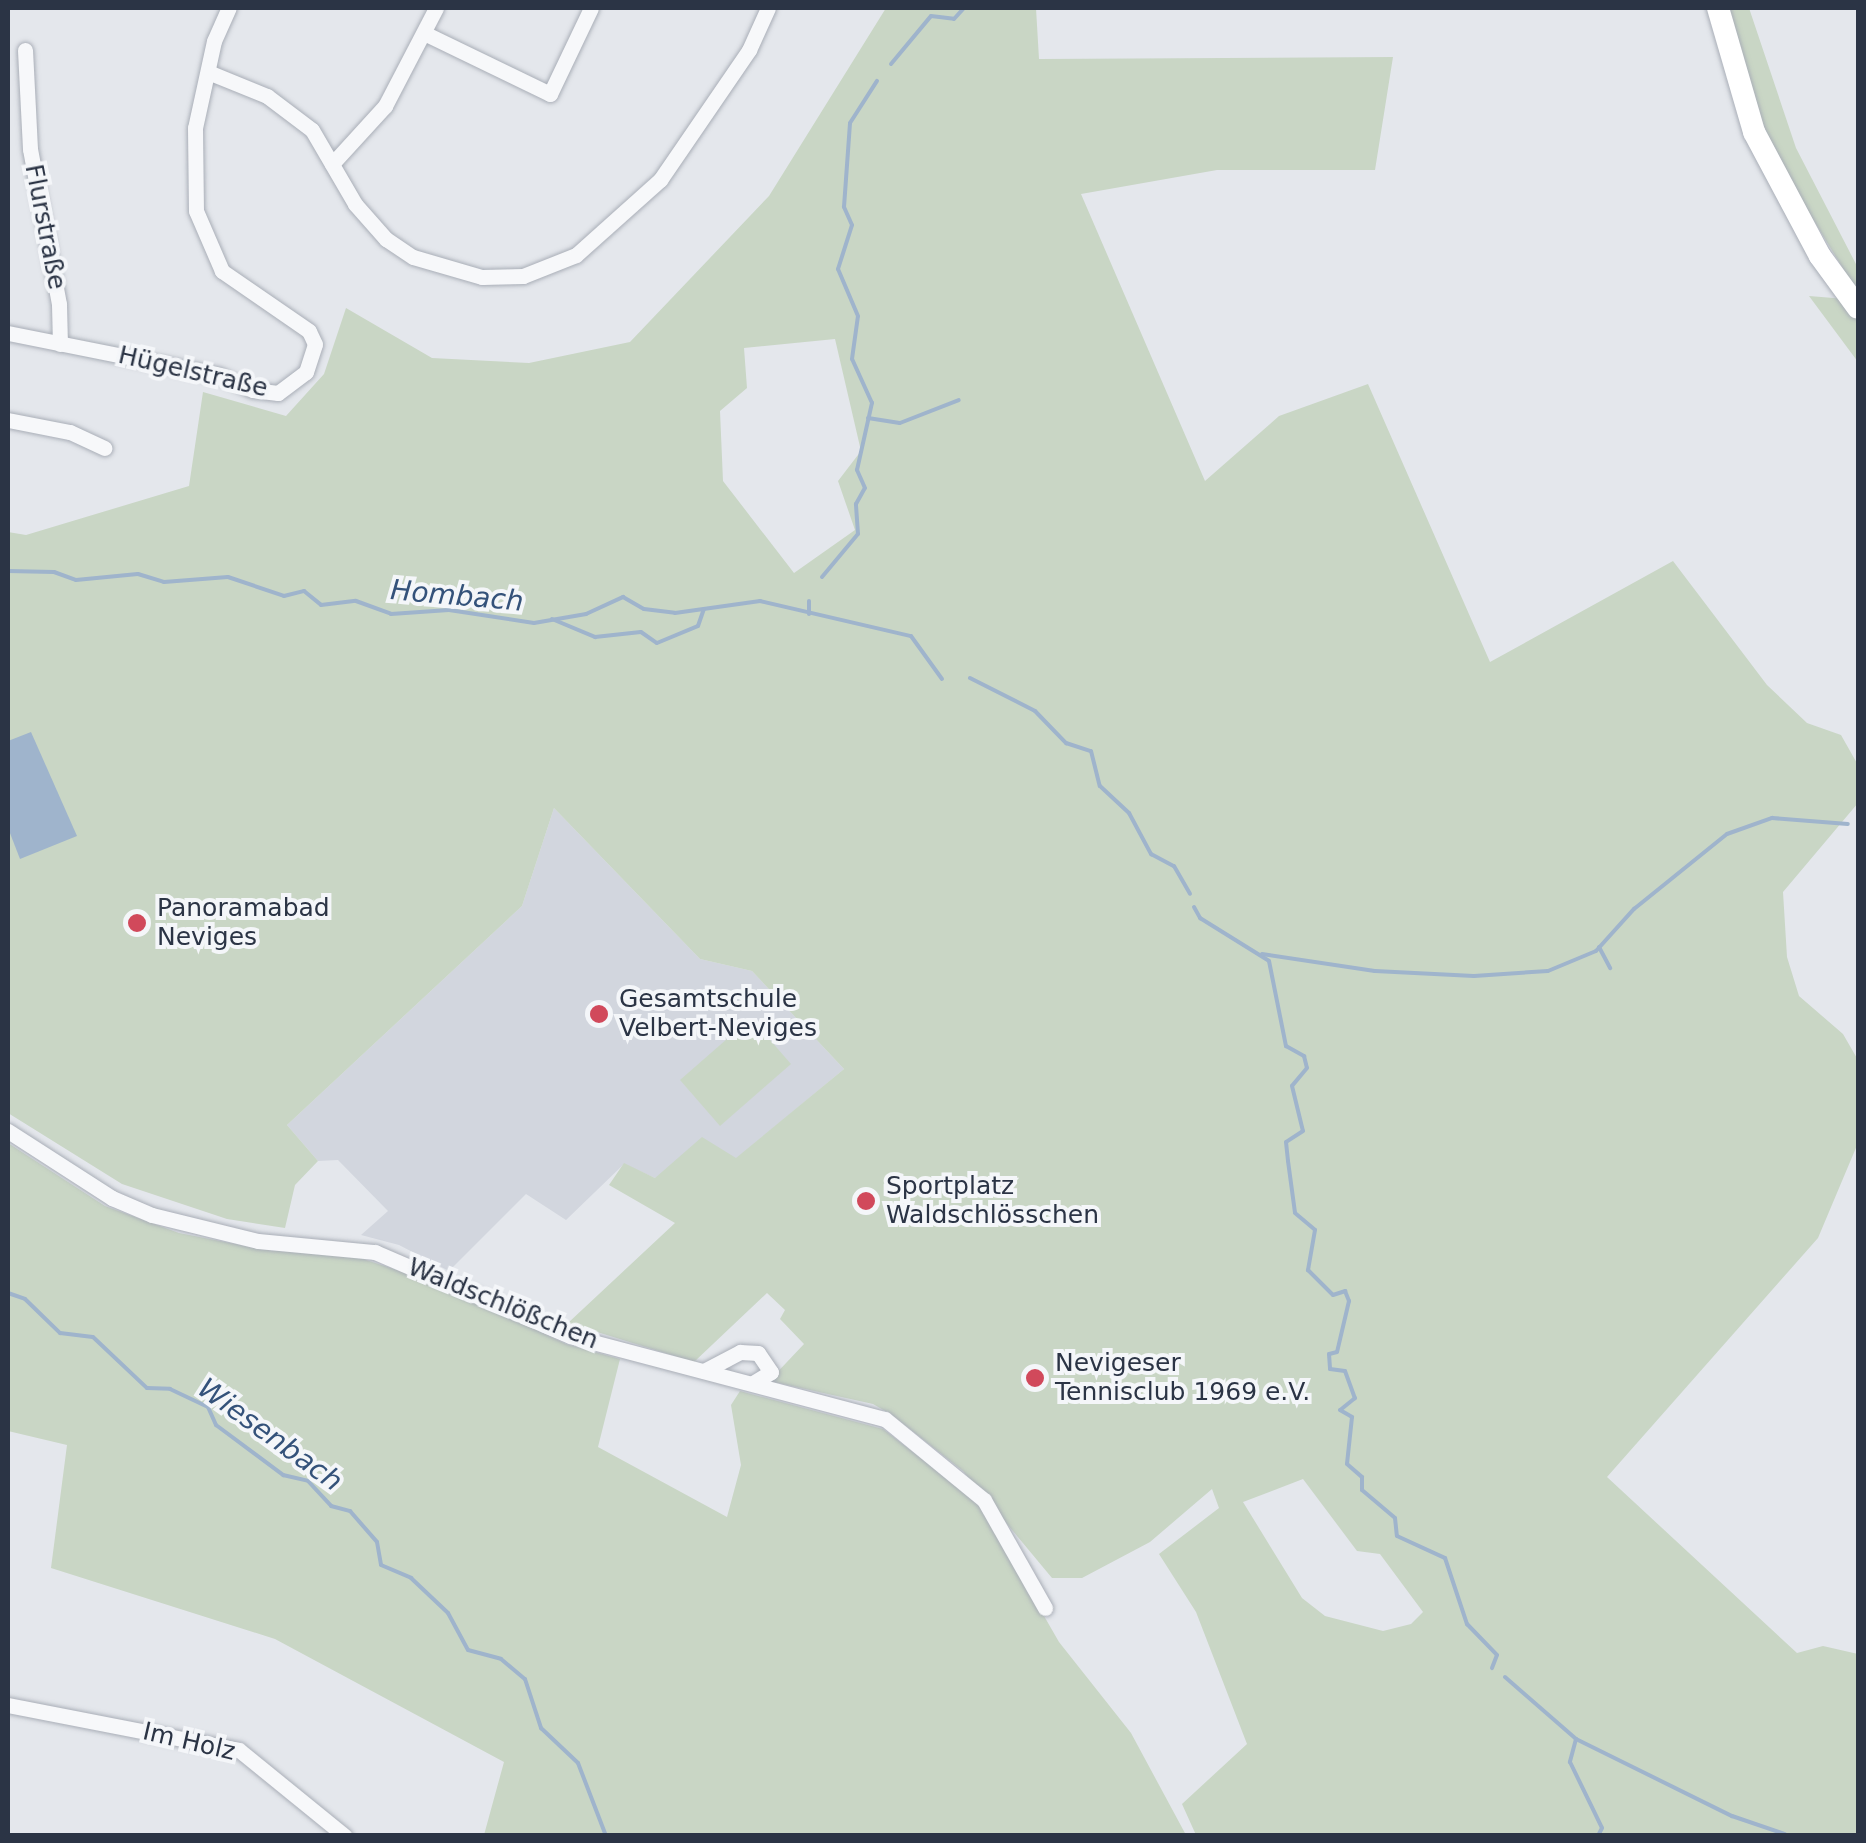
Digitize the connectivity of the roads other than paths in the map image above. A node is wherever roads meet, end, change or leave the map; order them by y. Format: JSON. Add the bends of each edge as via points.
{"nodes":[{"id":1,"x":229,"y":8,"type":"edge"},
{"id":2,"x":436,"y":8,"type":"edge"},
{"id":3,"x":591,"y":8,"type":"edge"},
{"id":4,"x":768,"y":8,"type":"edge"},
{"id":5,"x":1718,"y":8,"type":"edge"},
{"id":6,"x":424,"y":33,"type":"junction"},
{"id":7,"x":25,"y":50,"type":"dead end"},
{"id":8,"x":208,"y":72,"type":"junction"},
{"id":9,"x":332,"y":164,"type":"junction"},
{"id":10,"x":1858,"y":308,"type":"edge"},
{"id":11,"x":8,"y":333,"type":"edge"},
{"id":12,"x":60,"y":344,"type":"junction"},
{"id":13,"x":8,"y":420,"type":"edge"},
{"id":14,"x":105,"y":448,"type":"dead end"},
{"id":15,"x":8,"y":1130,"type":"edge"},
{"id":16,"x":704,"y":1371,"type":"junction"},
{"id":17,"x":749,"y":1384,"type":"junction"},
{"id":18,"x":1045,"y":1608,"type":"dead end"},
{"id":19,"x":8,"y":1705,"type":"edge"},
{"id":20,"x":345,"y":1836,"type":"edge"}],
"edges":[{"from":1,"to":8,"type":"street","name":"Hügelstraße"},
{"from":2,"to":6,"type":"street"},
{"from":3,"to":6,"type":"street","via":[[550,94]]},
{"from":4,"to":9,"type":"street","via":[[749,50],[660,180],[623,218],[550,267],[524,276],[482,277],[413,257],[386,240]]},
{"from":5,"to":10,"type":"main road","via":[[1761,146],[1820,256]]},
{"from":6,"to":9,"type":"street","via":[[384,106]]},
{"from":7,"to":12,"type":"street","name":"Flurstraße","via":[[30,149]]},
{"from":8,"to":9,"type":"street","via":[[267,96],[312,130]]},
{"from":8,"to":12,"type":"street","name":"Hügelstraße","via":[[194,142],[201,234],[222,271],[244,292],[309,331],[315,344],[306,372],[278,393],[219,374]]},
{"from":11,"to":12,"type":"street","name":"Hügelstraße"},
{"from":13,"to":14,"type":"street","via":[[70,432]]},
{"from":15,"to":16,"type":"street","name":"Waldschlößchen","via":[[152,1216],[258,1241],[375,1252],[570,1336]]},
{"from":16,"to":17,"type":"street","name":"Waldschlößchen"},
{"from":16,"to":17,"type":"street","via":[[740,1352],[758,1353],[771,1372]]},
{"from":17,"to":18,"type":"street","name":"Waldschlößchen","via":[[885,1420],[938,1458],[984,1500]]},
{"from":19,"to":20,"type":"street","name":"Im Holz","via":[[239,1750]]}]}
